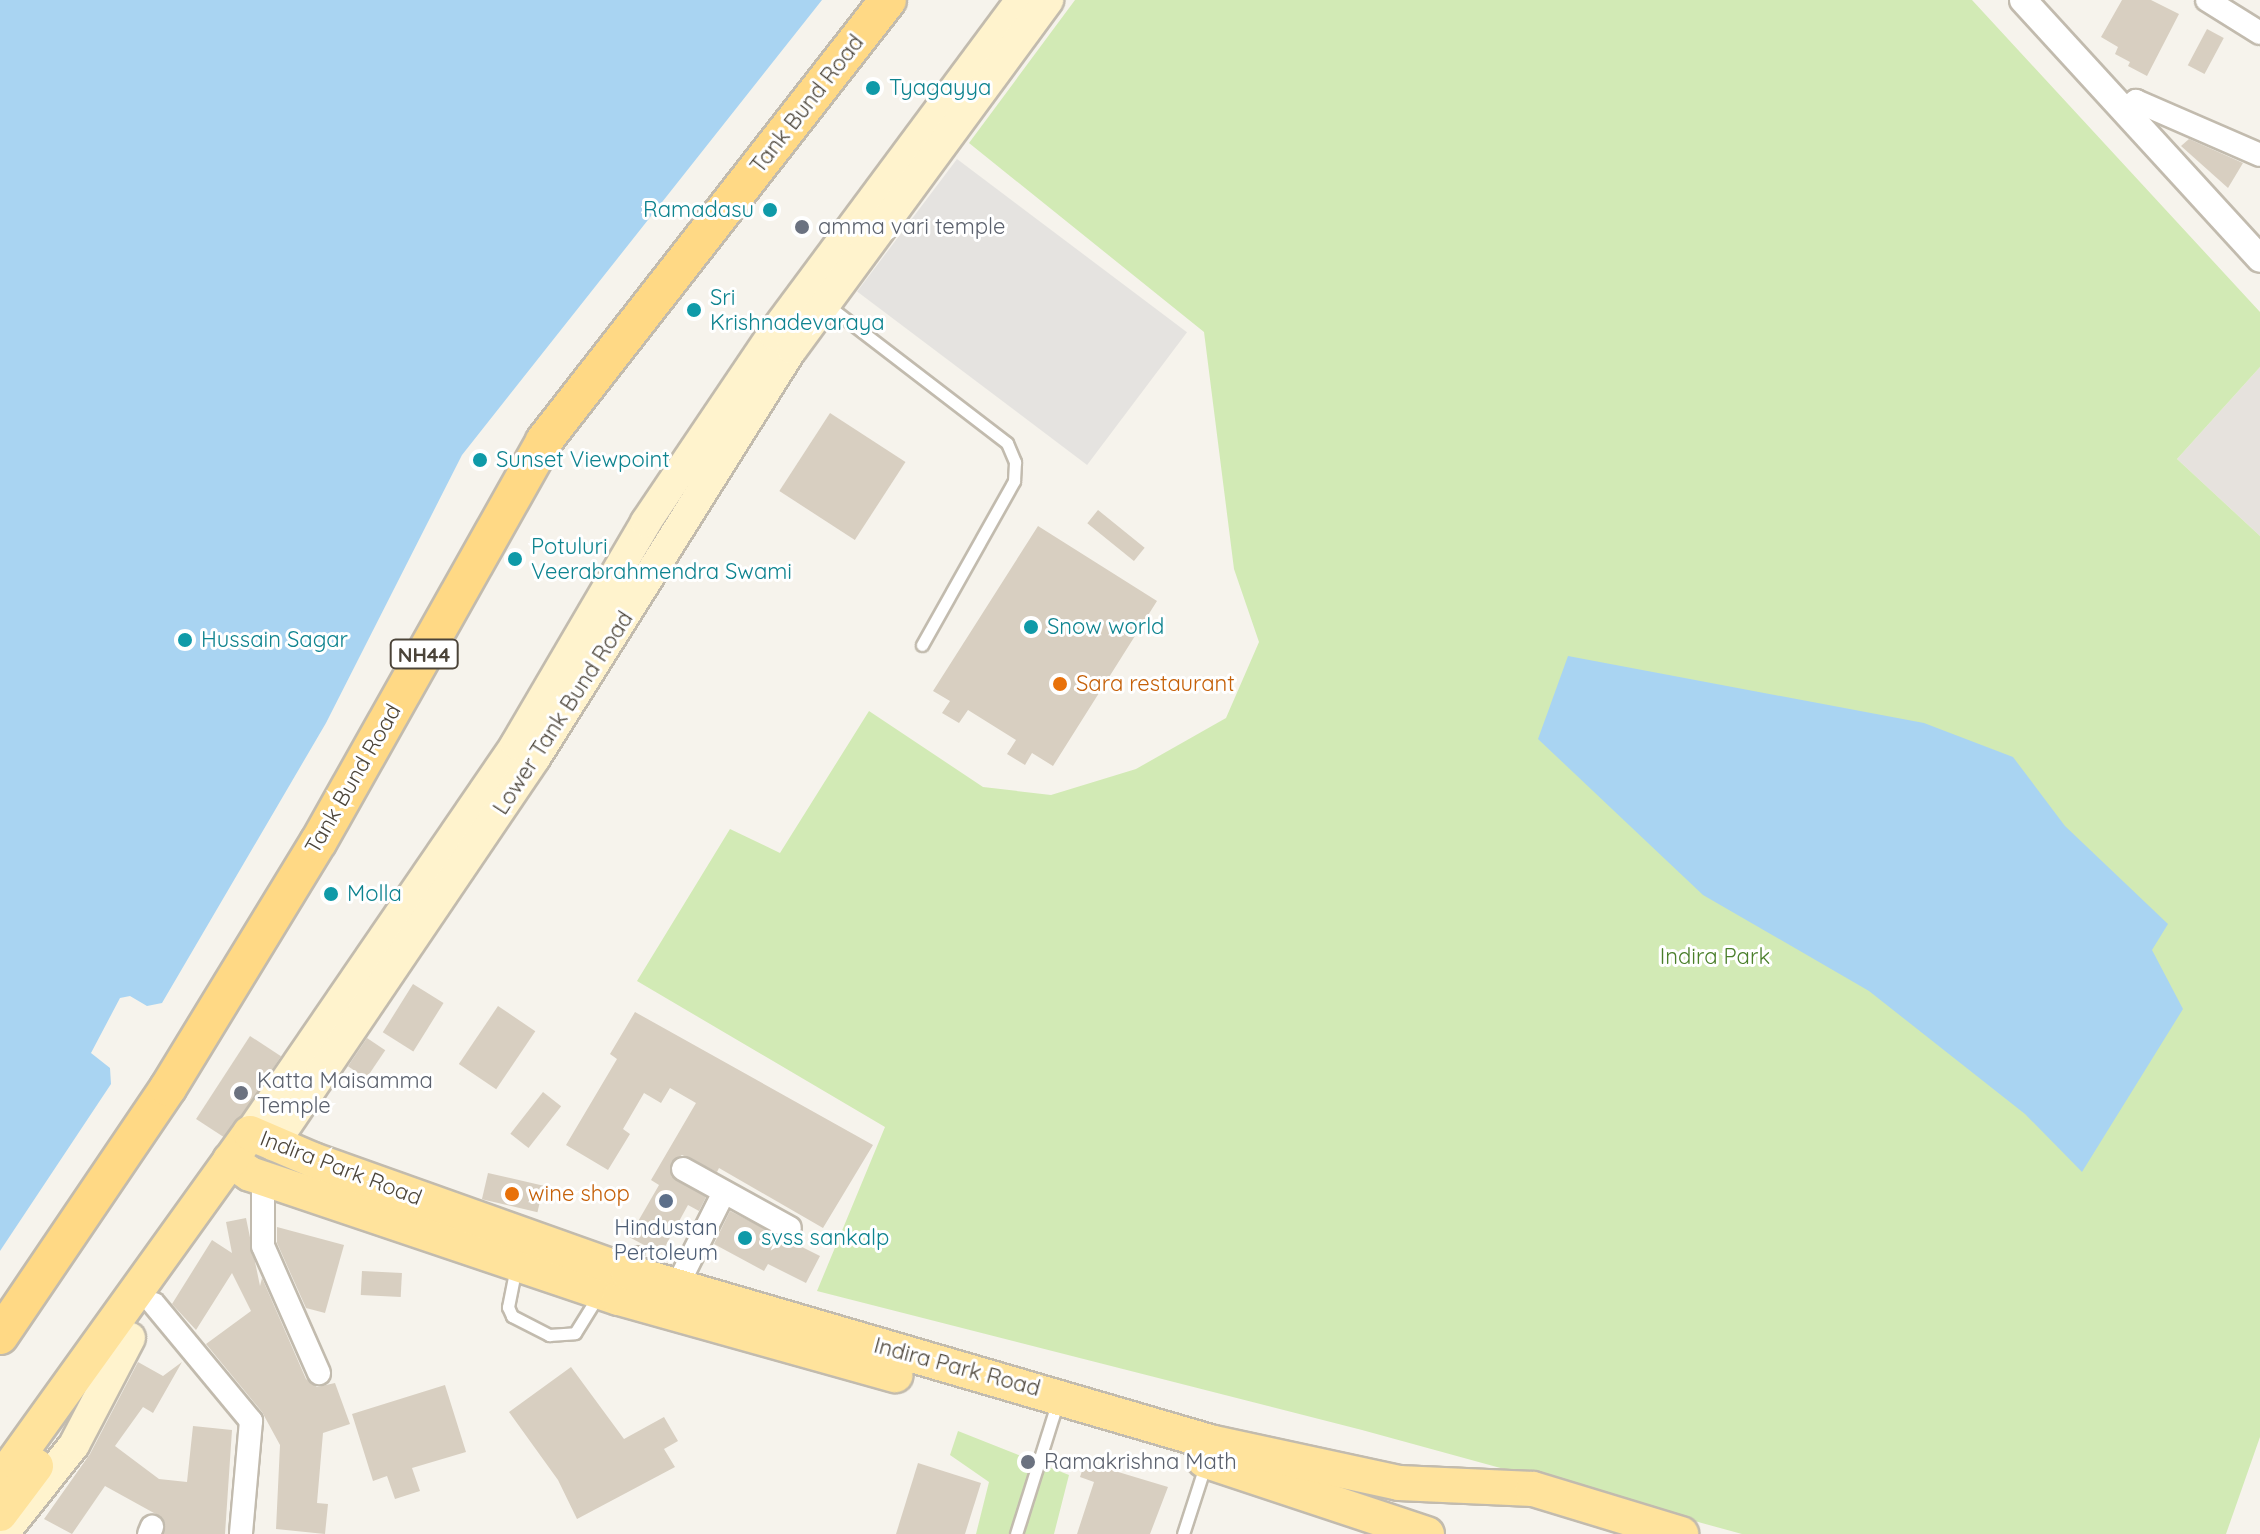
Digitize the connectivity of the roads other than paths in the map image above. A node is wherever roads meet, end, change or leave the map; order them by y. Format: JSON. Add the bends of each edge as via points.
{"nodes":[{"id":1,"x":865,"y":0,"type":"edge"},
{"id":2,"x":888,"y":0,"type":"edge"},
{"id":3,"x":1021,"y":0,"type":"edge"},
{"id":4,"x":1048,"y":0,"type":"edge"},
{"id":5,"x":2023,"y":0,"type":"edge"},
{"id":6,"x":2041,"y":0,"type":"edge"},
{"id":7,"x":2207,"y":0,"type":"edge"},
{"id":8,"x":2260,"y":33,"type":"edge"},
{"id":9,"x":2131,"y":105,"type":"junction"},
{"id":10,"x":2260,"y":155,"type":"edge"},
{"id":11,"x":2260,"y":235,"type":"edge"},
{"id":12,"x":2260,"y":259,"type":"edge"},
{"id":13,"x":826,"y":303,"type":"junction"},
{"id":14,"x":922,"y":645,"type":"dead end"},
{"id":15,"x":261,"y":1139,"type":"junction"},
{"id":16,"x":683,"y":1169,"type":"dead end"},
{"id":17,"x":248,"y":1171,"type":"junction"},
{"id":18,"x":724,"y":1192,"type":"junction"},
{"id":19,"x":790,"y":1228,"type":"dead end"},
{"id":20,"x":638,"y":1252,"type":"dead end"},
{"id":21,"x":516,"y":1264,"type":"junction"},
{"id":22,"x":601,"y":1276,"type":"junction"},
{"id":23,"x":668,"y":1278,"type":"junction"},
{"id":24,"x":154,"y":1288,"type":"junction"},
{"id":25,"x":0,"y":1295,"type":"edge"},
{"id":26,"x":0,"y":1336,"type":"edge"},
{"id":27,"x":319,"y":1373,"type":"dead end"},
{"id":28,"x":1057,"y":1405,"type":"junction"},
{"id":29,"x":1208,"y":1451,"type":"junction"},
{"id":30,"x":0,"y":1481,"type":"edge"},
{"id":31,"x":1533,"y":1489,"type":"junction"},
{"id":32,"x":10,"y":1526,"type":"edge"},
{"id":33,"x":1608,"y":1531,"type":"edge"},
{"id":34,"x":241,"y":1534,"type":"edge"},
{"id":35,"x":1016,"y":1534,"type":"edge"},
{"id":36,"x":1183,"y":1534,"type":"edge"},
{"id":37,"x":1427,"y":1534,"type":"edge"},
{"id":38,"x":1681,"y":1534,"type":"edge"}],
"edges":[{"from":1,"to":25,"type":"highway","number":"NH44","via":[[577,364],[490,485],[302,832],[147,1081]]},
{"from":2,"to":26,"type":"highway","name":"Tank Bund Road","number":"NH44","via":[[544,441],[319,841],[169,1086]]},
{"from":3,"to":15,"type":"main road","name":"Lower Tank Bund Road","via":[[773,334],[646,522],[516,744]]},
{"from":4,"to":13,"type":"main road","name":"Lower Tank Bund Road"},
{"from":5,"to":9,"type":"street"},
{"from":6,"to":9,"type":"street"},
{"from":7,"to":8,"type":"street"},
{"from":9,"to":10,"type":"street"},
{"from":9,"to":11,"type":"street"},
{"from":9,"to":12,"type":"street"},
{"from":13,"to":14,"type":"lane","via":[[1007,443],[1015,462],[1014,481]]},
{"from":13,"to":15,"type":"main road","name":"Lower Tank Bund Road","via":[[725,448],[643,590],[535,758]]},
{"from":15,"to":17,"type":"main road","name":"Lower Tank Bund Road"},
{"from":15,"to":22,"type":"main road","name":"Indira Park Road"},
{"from":16,"to":18,"type":"street"},
{"from":17,"to":21,"type":"main road","name":"Indira Park Road"},
{"from":17,"to":24,"type":"main road","name":"Lower Tank Bund Road"},
{"from":17,"to":27,"type":"street","via":[[263,1246]]},
{"from":18,"to":19,"type":"street"},
{"from":18,"to":23,"type":"street"},
{"from":20,"to":22,"type":"lane","via":[[614,1253]]},
{"from":21,"to":22,"type":"main road","name":"Indira Park Road"},
{"from":21,"to":22,"type":"lane","via":[[509,1297],[512,1316],[549,1335],[575,1333]]},
{"from":22,"to":23,"type":"main road","name":"Indira Park Road"},
{"from":22,"to":28,"type":"main road","name":"Indira Park Road"},
{"from":23,"to":28,"type":"main road","name":"Indira Park Road"},
{"from":24,"to":30,"type":"main road"},
{"from":24,"to":32,"type":"main road","via":[[130,1338]]},
{"from":24,"to":34,"type":"street","via":[[251,1421]]},
{"from":28,"to":29,"type":"main road","name":"Indira Park Road"},
{"from":28,"to":35,"type":"lane"},
{"from":29,"to":31,"type":"main road","name":"Indira Park Road","via":[[1399,1483]]},
{"from":29,"to":36,"type":"lane"},
{"from":29,"to":37,"type":"main road","name":"Indira Park Road"},
{"from":31,"to":33,"type":"main road","via":[[1571,1518]]},
{"from":31,"to":38,"type":"main road","name":"Indira Park Road"}]}
